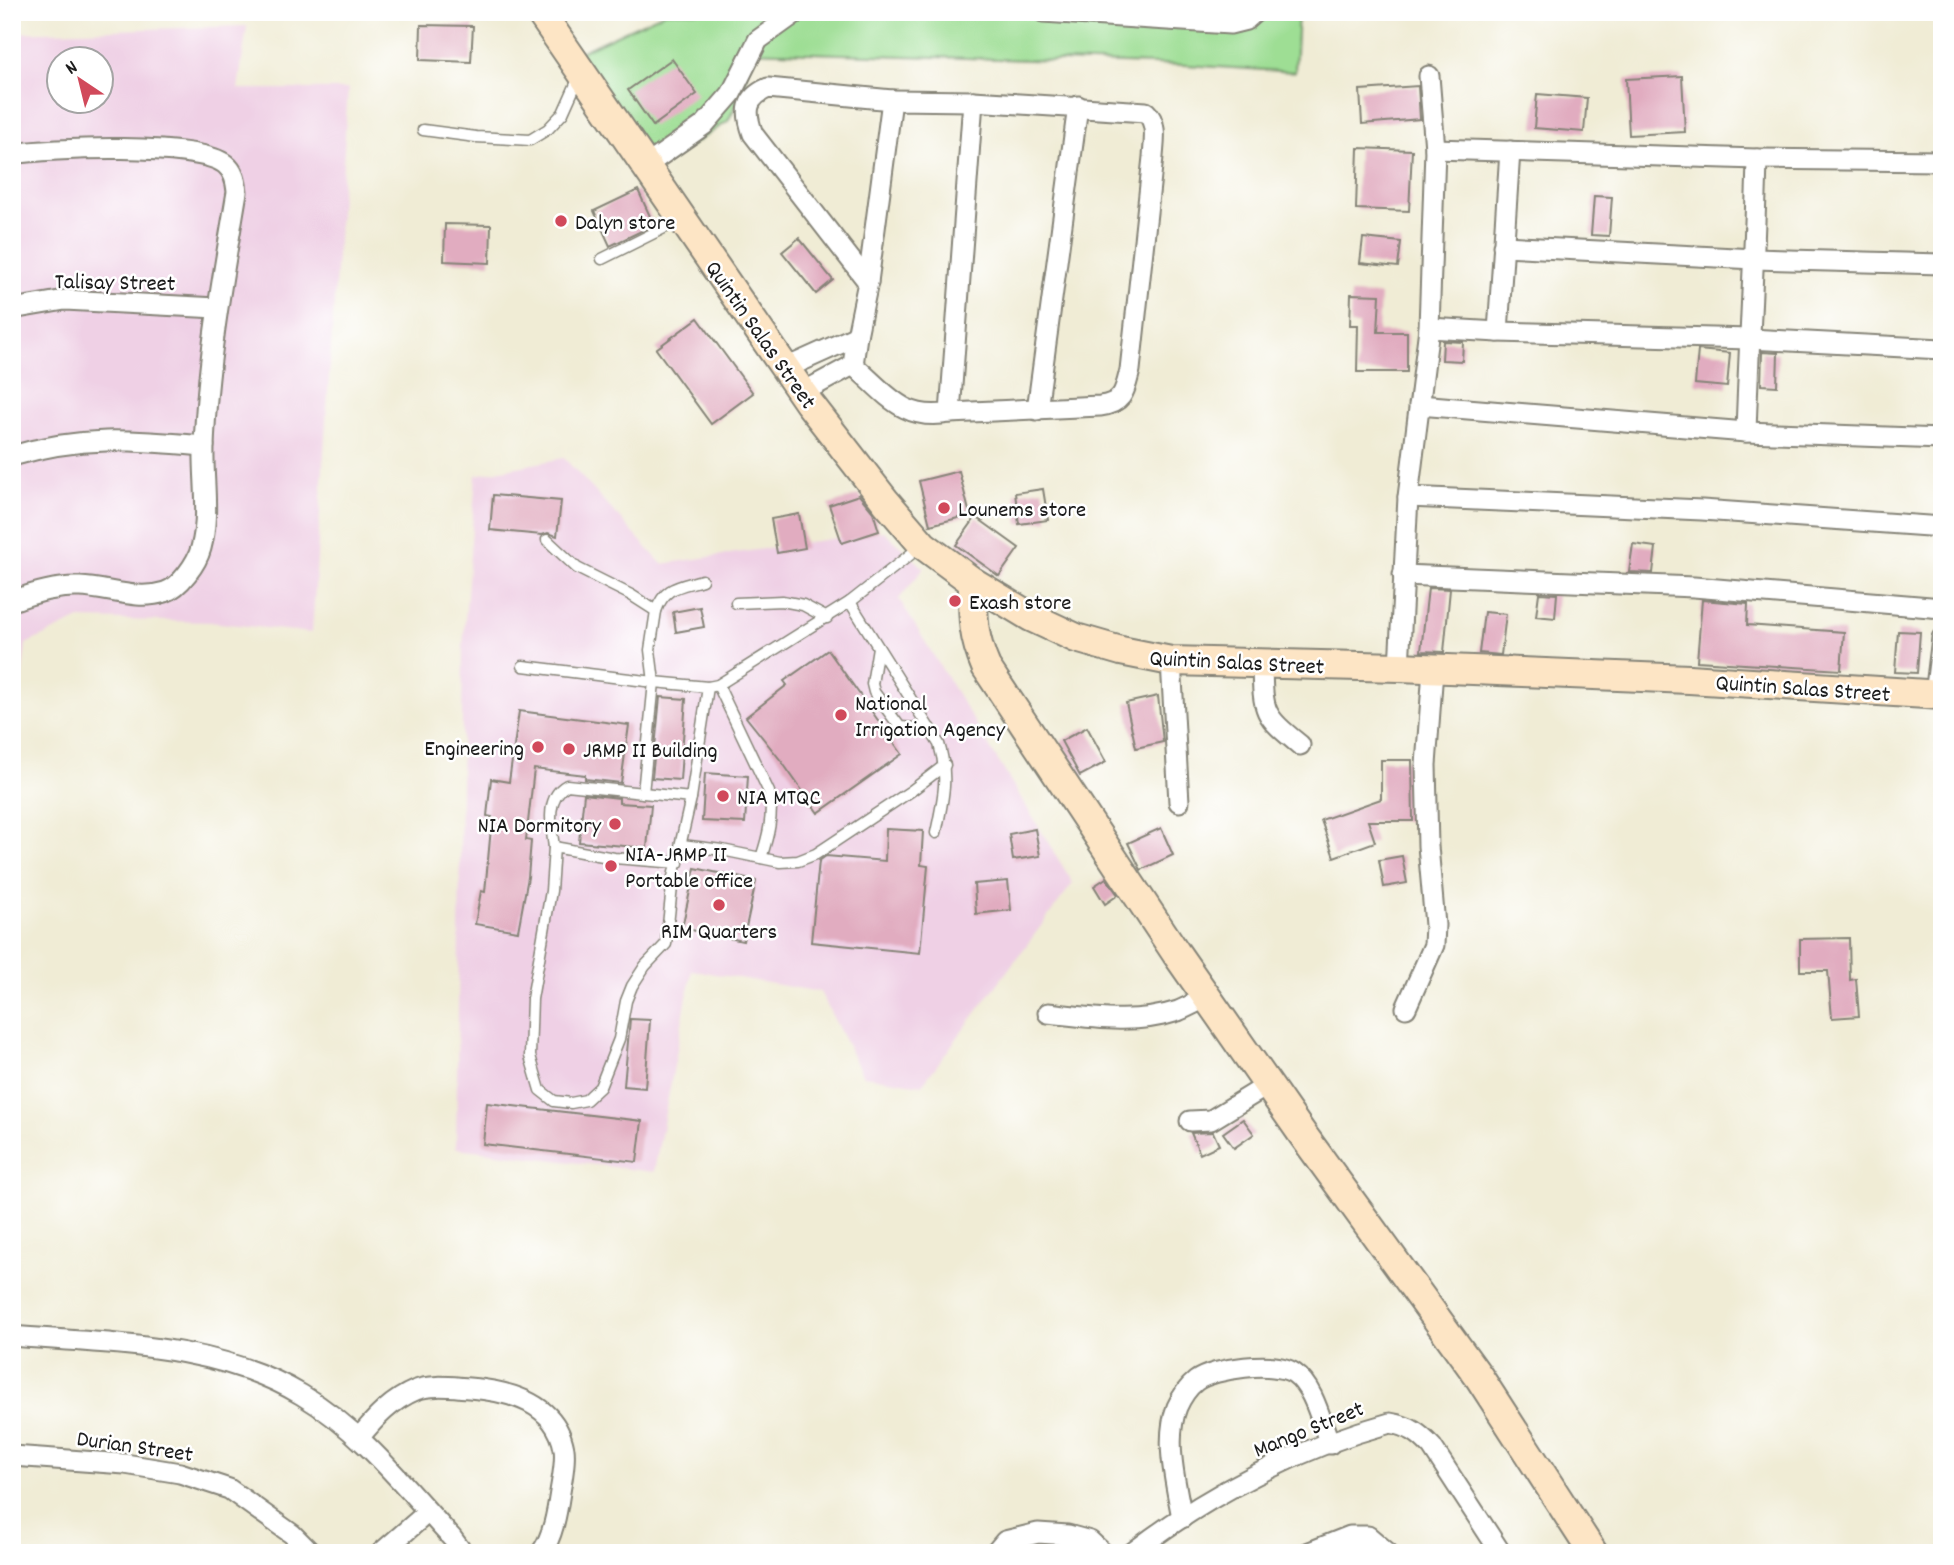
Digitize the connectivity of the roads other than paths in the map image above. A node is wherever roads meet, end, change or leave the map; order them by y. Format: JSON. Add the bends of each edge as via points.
{"nodes":[{"id":1,"x":540,"y":12,"type":"edge"},
{"id":2,"x":797,"y":12,"type":"edge"},
{"id":3,"x":1043,"y":12,"type":"edge"},
{"id":4,"x":1255,"y":12,"type":"edge"},
{"id":5,"x":1152,"y":16,"type":"edge"},
{"id":6,"x":581,"y":72,"type":"junction"},
{"id":7,"x":1429,"y":76,"type":"dead end"},
{"id":8,"x":892,"y":100,"type":"junction"},
{"id":9,"x":973,"y":101,"type":"junction"},
{"id":10,"x":1077,"y":106,"type":"junction"},
{"id":11,"x":423,"y":130,"type":"dead end"},
{"id":12,"x":1434,"y":149,"type":"junction"},
{"id":13,"x":1510,"y":151,"type":"junction"},
{"id":14,"x":12,"y":155,"type":"edge"},
{"id":15,"x":1757,"y":159,"type":"junction"},
{"id":16,"x":1942,"y":161,"type":"edge"},
{"id":17,"x":647,"y":165,"type":"junction"},
{"id":18,"x":682,"y":218,"type":"junction"},
{"id":19,"x":1503,"y":246,"type":"junction"},
{"id":20,"x":602,"y":259,"type":"dead end"},
{"id":21,"x":1755,"y":259,"type":"junction"},
{"id":22,"x":1942,"y":264,"type":"edge"},
{"id":23,"x":868,"y":282,"type":"junction"},
{"id":24,"x":217,"y":308,"type":"junction"},
{"id":25,"x":12,"y":309,"type":"edge"},
{"id":26,"x":1429,"y":328,"type":"junction"},
{"id":27,"x":1498,"y":332,"type":"junction"},
{"id":28,"x":857,"y":336,"type":"junction"},
{"id":29,"x":1749,"y":339,"type":"junction"},
{"id":30,"x":1942,"y":349,"type":"edge"},
{"id":31,"x":853,"y":365,"type":"junction"},
{"id":32,"x":786,"y":368,"type":"junction"},
{"id":33,"x":803,"y":393,"type":"junction"},
{"id":34,"x":1419,"y":405,"type":"junction"},
{"id":35,"x":1037,"y":410,"type":"junction"},
{"id":36,"x":950,"y":413,"type":"junction"},
{"id":37,"x":1746,"y":432,"type":"junction"},
{"id":38,"x":1942,"y":439,"type":"edge"},
{"id":39,"x":204,"y":446,"type":"junction"},
{"id":40,"x":12,"y":456,"type":"edge"},
{"id":41,"x":1408,"y":497,"type":"junction"},
{"id":42,"x":1942,"y":527,"type":"edge"},
{"id":43,"x":547,"y":540,"type":"dead end"},
{"id":44,"x":923,"y":545,"type":"junction"},
{"id":45,"x":1403,"y":575,"type":"junction"},
{"id":46,"x":702,"y":580,"type":"dead end"},
{"id":47,"x":973,"y":582,"type":"junction"},
{"id":48,"x":12,"y":601,"type":"edge"},
{"id":49,"x":850,"y":602,"type":"junction"},
{"id":50,"x":736,"y":603,"type":"dead end"},
{"id":51,"x":1942,"y":608,"type":"edge"},
{"id":52,"x":656,"y":611,"type":"junction"},
{"id":53,"x":827,"y":618,"type":"junction"},
{"id":54,"x":1942,"y":638,"type":"edge"},
{"id":55,"x":878,"y":647,"type":"junction"},
{"id":56,"x":1171,"y":661,"type":"junction"},
{"id":57,"x":1262,"y":665,"type":"junction"},
{"id":58,"x":523,"y":666,"type":"dead end"},
{"id":59,"x":1399,"y":667,"type":"junction"},
{"id":60,"x":1433,"y":670,"type":"junction"},
{"id":61,"x":654,"y":682,"type":"junction"},
{"id":62,"x":713,"y":686,"type":"junction"},
{"id":63,"x":1939,"y":695,"type":"edge"},
{"id":64,"x":931,"y":729,"type":"junction"},
{"id":65,"x":1300,"y":744,"type":"dead end"},
{"id":66,"x":945,"y":765,"type":"junction"},
{"id":67,"x":643,"y":793,"type":"junction"},
{"id":68,"x":691,"y":797,"type":"junction"},
{"id":69,"x":1179,"y":802,"type":"dead end"},
{"id":70,"x":936,"y":833,"type":"dead end"},
{"id":71,"x":682,"y":845,"type":"junction"},
{"id":72,"x":554,"y":848,"type":"junction"},
{"id":73,"x":761,"y":858,"type":"junction"},
{"id":74,"x":678,"y":863,"type":"junction"},
{"id":75,"x":1208,"y":997,"type":"junction"},
{"id":76,"x":1406,"y":1008,"type":"dead end"},
{"id":77,"x":1048,"y":1013,"type":"dead end"},
{"id":78,"x":1268,"y":1085,"type":"junction"},
{"id":79,"x":1190,"y":1121,"type":"dead end"},
{"id":80,"x":12,"y":1336,"type":"edge"},
{"id":81,"x":359,"y":1438,"type":"junction"},
{"id":82,"x":1329,"y":1444,"type":"junction"},
{"id":83,"x":12,"y":1456,"type":"edge"},
{"id":84,"x":428,"y":1512,"type":"junction"},
{"id":85,"x":1182,"y":1518,"type":"junction"},
{"id":86,"x":311,"y":1553,"type":"edge"},
{"id":87,"x":381,"y":1553,"type":"edge"},
{"id":88,"x":463,"y":1553,"type":"edge"},
{"id":89,"x":541,"y":1553,"type":"edge"},
{"id":90,"x":995,"y":1553,"type":"edge"},
{"id":91,"x":1103,"y":1553,"type":"edge"},
{"id":92,"x":1132,"y":1553,"type":"edge"},
{"id":93,"x":1307,"y":1553,"type":"edge"},
{"id":94,"x":1388,"y":1553,"type":"edge"},
{"id":95,"x":1501,"y":1553,"type":"edge"},
{"id":96,"x":1593,"y":1553,"type":"edge"}],
"edges":[{"from":1,"to":6,"type":"main road","name":"Quintin Salas Street"},
{"from":2,"to":17,"type":"street","via":[[758,40],[731,94],[704,125]]},
{"from":3,"to":5,"type":"street"},
{"from":4,"to":5,"type":"street","via":[[1247,20],[1230,24]]},
{"from":6,"to":11,"type":"lane","via":[[563,113],[530,139]]},
{"from":6,"to":17,"type":"main road","name":"Quintin Salas Street"},
{"from":7,"to":12,"type":"street"},
{"from":8,"to":9,"type":"street"},
{"from":8,"to":23,"type":"street"},
{"from":8,"to":23,"type":"street","via":[[768,88],[750,102],[748,113],[753,134]]},
{"from":9,"to":10,"type":"street"},
{"from":9,"to":36,"type":"street"},
{"from":10,"to":35,"type":"street"},
{"from":10,"to":35,"type":"street","via":[[1146,111],[1153,124],[1130,370],[1124,394],[1111,404]]},
{"from":12,"to":13,"type":"street"},
{"from":12,"to":26,"type":"street"},
{"from":13,"to":15,"type":"street"},
{"from":13,"to":19,"type":"street"},
{"from":14,"to":24,"type":"street","via":[[135,148],[223,162],[236,179],[237,192]]},
{"from":15,"to":16,"type":"street"},
{"from":15,"to":21,"type":"street"},
{"from":17,"to":18,"type":"main road","name":"Quintin Salas Street"},
{"from":18,"to":20,"type":"lane"},
{"from":18,"to":32,"type":"main road","name":"Quintin Salas Street"},
{"from":19,"to":21,"type":"street"},
{"from":19,"to":27,"type":"street"},
{"from":21,"to":22,"type":"street"},
{"from":21,"to":29,"type":"street"},
{"from":23,"to":28,"type":"street"},
{"from":24,"to":25,"type":"street","name":"Talisay Street","via":[[65,300]]},
{"from":24,"to":39,"type":"street"},
{"from":26,"to":27,"type":"street"},
{"from":26,"to":34,"type":"street"},
{"from":27,"to":29,"type":"street"},
{"from":28,"to":31,"type":"street"},
{"from":28,"to":32,"type":"street"},
{"from":29,"to":30,"type":"street"},
{"from":29,"to":37,"type":"street"},
{"from":31,"to":33,"type":"street"},
{"from":31,"to":36,"type":"street","via":[[901,407],[917,414]]},
{"from":32,"to":33,"type":"main road","name":"Quintin Salas Street"},
{"from":33,"to":44,"type":"main road","name":"Quintin Salas Street"},
{"from":34,"to":37,"type":"street"},
{"from":34,"to":41,"type":"street"},
{"from":35,"to":36,"type":"street"},
{"from":37,"to":38,"type":"street"},
{"from":39,"to":40,"type":"street","via":[[121,439],[63,443]]},
{"from":39,"to":48,"type":"street","via":[[206,516],[201,550],[178,583],[148,595],[79,587],[31,593]]},
{"from":41,"to":42,"type":"street","via":[[1702,510]]},
{"from":41,"to":45,"type":"street"},
{"from":43,"to":52,"type":"lane","via":[[577,568]]},
{"from":44,"to":47,"type":"main road","name":"Quintin Salas Street"},
{"from":44,"to":49,"type":"lane"},
{"from":45,"to":51,"type":"street","via":[[1695,587]]},
{"from":45,"to":59,"type":"street"},
{"from":46,"to":52,"type":"lane","via":[[668,590]]},
{"from":47,"to":56,"type":"main road","name":"Quintin Salas Street","via":[[1076,638]]},
{"from":47,"to":75,"type":"main road","via":[[972,625],[986,667]]},
{"from":49,"to":53,"type":"lane"},
{"from":49,"to":55,"type":"lane"},
{"from":50,"to":53,"type":"lane","via":[[782,601],[803,605]]},
{"from":52,"to":61,"type":"lane","via":[[650,650]]},
{"from":53,"to":62,"type":"lane"},
{"from":54,"to":63,"type":"street"},
{"from":55,"to":64,"type":"lane"},
{"from":55,"to":64,"type":"lane","via":[[872,684],[878,700],[900,727]]},
{"from":56,"to":57,"type":"main road","name":"Quintin Salas Street"},
{"from":56,"to":69,"type":"street"},
{"from":57,"to":59,"type":"main road","name":"Quintin Salas Street"},
{"from":57,"to":65,"type":"street","via":[[1269,719]]},
{"from":58,"to":61,"type":"lane"},
{"from":59,"to":60,"type":"main road","name":"Quintin Salas Street"},
{"from":60,"to":63,"type":"main road","name":"Quintin Salas Street","via":[[1689,679]]},
{"from":60,"to":76,"type":"street","via":[[1426,765],[1434,945]]},
{"from":61,"to":62,"type":"lane"},
{"from":61,"to":67,"type":"lane"},
{"from":62,"to":68,"type":"lane"},
{"from":62,"to":73,"type":"lane","via":[[769,792],[772,807]]},
{"from":64,"to":66,"type":"lane"},
{"from":66,"to":70,"type":"lane"},
{"from":66,"to":73,"type":"lane","via":[[816,854],[798,862]]},
{"from":67,"to":68,"type":"lane"},
{"from":67,"to":72,"type":"lane","via":[[572,784],[560,789],[551,820]]},
{"from":68,"to":71,"type":"lane"},
{"from":71,"to":73,"type":"lane"},
{"from":71,"to":74,"type":"lane"},
{"from":72,"to":74,"type":"lane"},
{"from":72,"to":74,"type":"lane","via":[[533,999],[530,1056],[540,1090],[554,1101],[586,1100],[600,1087],[620,1039],[632,986],[666,944]]},
{"from":75,"to":77,"type":"street","via":[[1178,1011],[1125,1020]]},
{"from":75,"to":78,"type":"main road"},
{"from":78,"to":79,"type":"street","via":[[1220,1116]]},
{"from":78,"to":96,"type":"main road","via":[[1472,1367]]},
{"from":80,"to":81,"type":"street","via":[[172,1349],[248,1369],[302,1395]]},
{"from":81,"to":84,"type":"street"},
{"from":81,"to":89,"type":"street","via":[[396,1400],[419,1389],[488,1390],[534,1405],[548,1414],[565,1451],[558,1508]]},
{"from":82,"to":85,"type":"street","name":"Mango Street","via":[[1268,1469]]},
{"from":82,"to":85,"type":"street","via":[[1310,1393],[1295,1373],[1284,1368],[1234,1369],[1197,1380],[1184,1392],[1176,1410],[1173,1437]]},
{"from":82,"to":95,"type":"street","name":"Mango Street","via":[[1390,1423],[1419,1433]]},
{"from":83,"to":86,"type":"street","name":"Durian Street","via":[[180,1473],[229,1489]]},
{"from":84,"to":87,"type":"street"},
{"from":84,"to":88,"type":"street"},
{"from":85,"to":92,"type":"street","name":"Mango Street"},
{"from":90,"to":91,"type":"street","via":[[1005,1541],[1038,1533],[1090,1541]]},
{"from":93,"to":94,"type":"street","via":[[1350,1536],[1368,1536]]}]}
